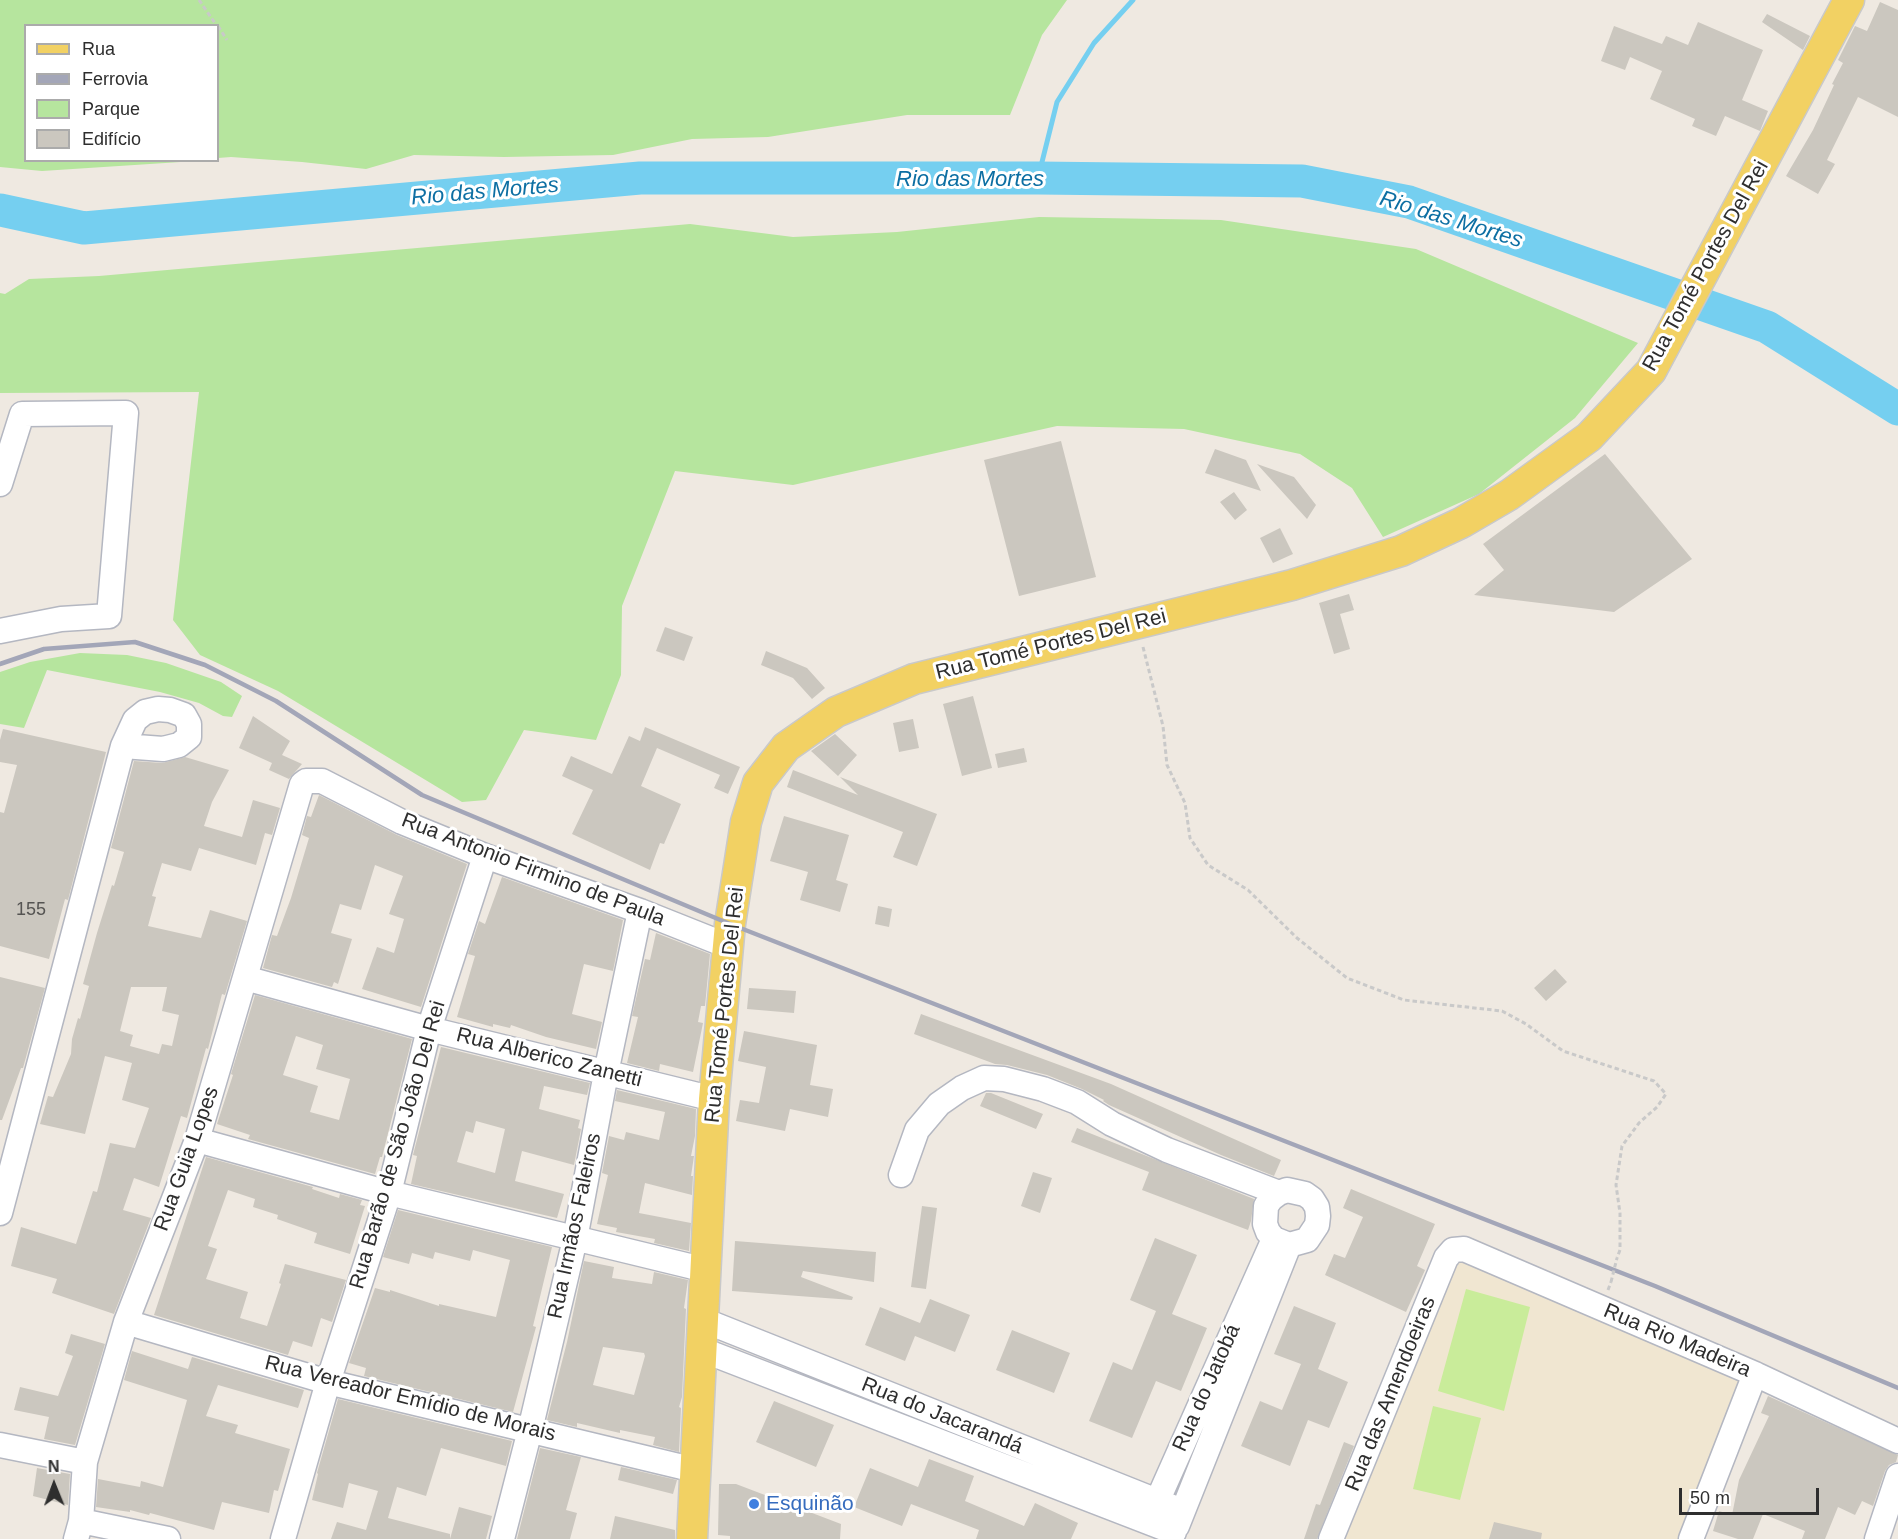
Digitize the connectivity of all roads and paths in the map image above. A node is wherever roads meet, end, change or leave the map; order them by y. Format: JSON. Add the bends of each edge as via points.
{"nodes":[{"id":1,"x":199,"y":0,"type":"edge"},
{"id":2,"x":1849,"y":0,"type":"edge"},
{"id":3,"x":216,"y":24,"type":"edge"},
{"id":4,"x":219,"y":29,"type":"edge"},
{"id":5,"x":227,"y":40,"type":"dead end"},
{"id":6,"x":0,"y":484,"type":"edge"},
{"id":7,"x":1136,"y":624,"type":"junction"},
{"id":8,"x":0,"y":631,"type":"edge"},
{"id":9,"x":123,"y":746,"type":"dead end"},
{"id":10,"x":306,"y":781,"type":"joint"},
{"id":11,"x":484,"y":856,"type":"junction"},
{"id":12,"x":640,"y":911,"type":"junction"},
{"id":13,"x":728,"y":946,"type":"junction"},
{"id":14,"x":245,"y":978,"type":"junction"},
{"id":15,"x":429,"y":1029,"type":"junction"},
{"id":16,"x":606,"y":1073,"type":"junction"},
{"id":17,"x":714,"y":1099,"type":"junction"},
{"id":18,"x":197,"y":1140,"type":"junction"},
{"id":19,"x":901,"y":1175,"type":"dead end"},
{"id":20,"x":389,"y":1193,"type":"junction"},
{"id":21,"x":1279,"y":1193,"type":"junction"},
{"id":22,"x":0,"y":1213,"type":"edge"},
{"id":23,"x":574,"y":1239,"type":"junction"},
{"id":24,"x":1282,"y":1242,"type":"junction"},
{"id":25,"x":1453,"y":1250,"type":"joint"},
{"id":26,"x":706,"y":1270,"type":"junction"},
{"id":27,"x":1611,"y":1282,"type":"dead end"},
{"id":28,"x":703,"y":1320,"type":"junction"},
{"id":29,"x":126,"y":1322,"type":"junction"},
{"id":30,"x":700,"y":1349,"type":"junction"},
{"id":31,"x":1755,"y":1374,"type":"junction"},
{"id":32,"x":328,"y":1382,"type":"junction"},
{"id":33,"x":893,"y":1396,"type":"junction"},
{"id":34,"x":883,"y":1419,"type":"junction"},
{"id":35,"x":530,"y":1430,"type":"junction"},
{"id":36,"x":1898,"y":1441,"type":"edge"},
{"id":37,"x":0,"y":1444,"type":"edge"},
{"id":38,"x":989,"y":1447,"type":"junction"},
{"id":39,"x":85,"y":1462,"type":"junction"},
{"id":40,"x":695,"y":1470,"type":"junction"},
{"id":41,"x":1898,"y":1476,"type":"edge"},
{"id":42,"x":1157,"y":1500,"type":"junction"},
{"id":43,"x":1176,"y":1527,"type":"edge"},
{"id":44,"x":79,"y":1530,"type":"edge"},
{"id":45,"x":1145,"y":1531,"type":"edge"},
{"id":46,"x":168,"y":1539,"type":"edge"},
{"id":47,"x":284,"y":1539,"type":"edge"},
{"id":48,"x":502,"y":1539,"type":"edge"},
{"id":49,"x":692,"y":1539,"type":"edge"},
{"id":50,"x":1331,"y":1539,"type":"edge"},
{"id":51,"x":1691,"y":1539,"type":"edge"},
{"id":52,"x":1877,"y":1539,"type":"edge"}],
"edges":[{"from":1,"to":3,"type":"path"},
{"from":2,"to":7,"type":"main road","name":"Rua Tomé Portes Del Rei","via":[[1651,371],[1589,437],[1509,495],[1401,551],[1292,585]]},
{"from":4,"to":5,"type":"path"},
{"from":6,"to":8,"type":"street","via":[[22,414],[126,413],[109,616],[61,618]]},
{"from":7,"to":13,"type":"main road","name":"Rua Tomé Portes Del Rei","via":[[914,679],[836,712],[786,747],[758,783],[746,822]]},
{"from":7,"to":27,"type":"path","bridge":true,"via":[[1163,726],[1167,765],[1185,803],[1190,838],[1209,865],[1248,890],[1297,938],[1347,978],[1404,1000],[1502,1011],[1563,1051],[1654,1081],[1666,1094],[1622,1146],[1616,1185],[1620,1250]]},
{"from":9,"to":22,"type":"street"},
{"from":10,"to":11,"type":"street","name":"Rua Antonio Firmino de Paula","via":[[322,781],[402,822]]},
{"from":10,"to":14,"type":"street","name":"Rua Guia Lopes","via":[[298,793]]},
{"from":11,"to":12,"type":"street","name":"Rua Antonio Firmino de Paula"},
{"from":11,"to":15,"type":"street","name":"Rua Barão de São João Del Rei"},
{"from":12,"to":13,"type":"street","name":"Rua Antonio Firmino de Paula"},
{"from":12,"to":16,"type":"street","name":"Rua Irmãos Faleiros"},
{"from":13,"to":17,"type":"main road","name":"Rua Tomé Portes Del Rei"},
{"from":14,"to":15,"type":"street","name":"Rua Alberico Zanetti"},
{"from":14,"to":18,"type":"street","name":"Rua Guia Lopes"},
{"from":15,"to":16,"type":"street","name":"Rua Alberico Zanetti"},
{"from":15,"to":20,"type":"street","name":"Rua Barão de São João Del Rei"},
{"from":16,"to":17,"type":"street","name":"Rua Alberico Zanetti"},
{"from":16,"to":23,"type":"street","name":"Rua Irmãos Faleiros"},
{"from":17,"to":26,"type":"main road","name":"Rua Tomé Portes Del Rei"},
{"from":18,"to":20,"type":"street"},
{"from":18,"to":29,"type":"street","name":"Rua Guia Lopes"},
{"from":19,"to":21,"type":"street","via":[[917,1130],[939,1104],[984,1078],[1043,1089],[1077,1102],[1167,1150]]},
{"from":20,"to":23,"type":"street"},
{"from":20,"to":32,"type":"street","name":"Rua Barão de São João Del Rei"},
{"from":21,"to":24,"type":"street","via":[[1271,1199],[1264,1224]]},
{"from":21,"to":24,"type":"street","via":[[1287,1190],[1305,1194],[1312,1199],[1318,1216],[1307,1240],[1299,1244]]},
{"from":23,"to":26,"type":"street"},
{"from":23,"to":35,"type":"street","name":"Rua Irmãos Faleiros"},
{"from":24,"to":42,"type":"street","name":"Rua do Jatobá"},
{"from":24,"to":43,"type":"street","name":"Rua do Jatobá"},
{"from":25,"to":31,"type":"street","name":"Rua Rio Madeira","via":[[1464,1249]]},
{"from":25,"to":50,"type":"street","name":"Rua das Amendoeiras","via":[[1446,1258]]},
{"from":26,"to":28,"type":"main road","name":"Rua Tomé Portes Del Rei"},
{"from":28,"to":30,"type":"main road","name":"Rua Tomé Portes Del Rei"},
{"from":28,"to":33,"type":"street","name":"Rua do Jacarandá"},
{"from":29,"to":32,"type":"street","name":"Rua Vereador Emídio de Morais"},
{"from":29,"to":39,"type":"street","name":"Rua Guia Lopes"},
{"from":30,"to":34,"type":"street","name":"Rua do Jacarandá"},
{"from":30,"to":40,"type":"main road","name":"Rua Tomé Portes Del Rei"},
{"from":31,"to":36,"type":"street","name":"Rua Rio Madeira"},
{"from":31,"to":51,"type":"street"},
{"from":32,"to":35,"type":"street","name":"Rua Vereador Emídio de Morais"},
{"from":32,"to":47,"type":"street","name":"Rua Barão de São João Del Rei"},
{"from":33,"to":34,"type":"street"},
{"from":33,"to":38,"type":"street","name":"Rua do Jacarandá"},
{"from":34,"to":38,"type":"street","name":"Rua do Jacarandá"},
{"from":35,"to":40,"type":"street","name":"Rua Vereador Emídio de Morais"},
{"from":35,"to":48,"type":"street","name":"Rua Irmãos Faleiros"},
{"from":37,"to":39,"type":"street"},
{"from":38,"to":42,"type":"street","name":"Rua do Jacarandá"},
{"from":38,"to":45,"type":"street","name":"Rua do Jacarandá"},
{"from":39,"to":44,"type":"street","name":"Rua Guia Lopes"},
{"from":40,"to":49,"type":"main road","name":"Rua Tomé Portes Del Rei"},
{"from":41,"to":52,"type":"street"},
{"from":42,"to":43,"type":"street","name":"Rua do Jacarandá"},
{"from":42,"to":45,"type":"street","name":"Rua do Jatobá"},
{"from":43,"to":45,"type":"street","name":"Rua do Jacarandá"},
{"from":44,"to":46,"type":"street"}]}
